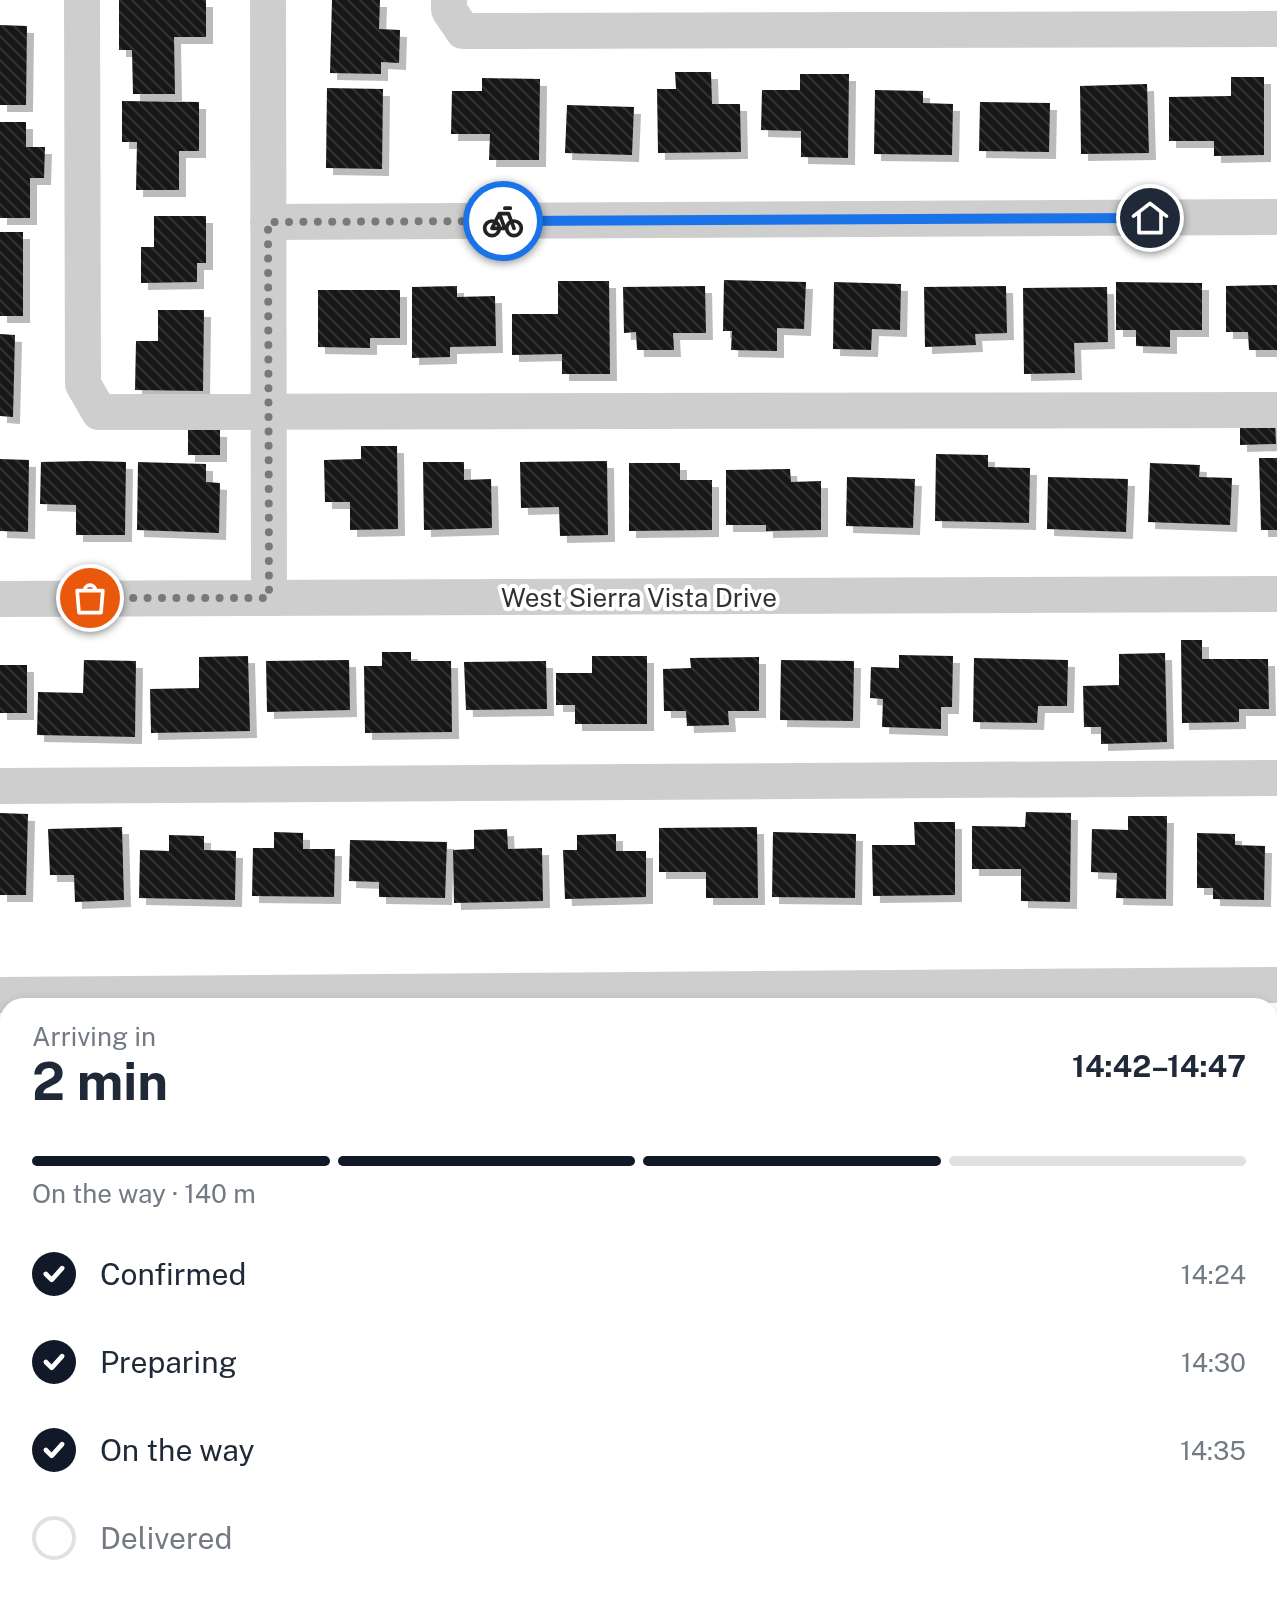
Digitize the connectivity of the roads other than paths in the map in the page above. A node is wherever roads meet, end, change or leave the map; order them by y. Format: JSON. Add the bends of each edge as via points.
{"nodes":[{"id":1,"x":82,"y":0,"type":"edge"},
{"id":2,"x":268,"y":0,"type":"edge"},
{"id":3,"x":449,"y":0,"type":"edge"},
{"id":4,"x":1277,"y":29,"type":"edge"},
{"id":5,"x":1277,"y":217,"type":"edge"},
{"id":6,"x":268,"y":222,"type":"junction"},
{"id":7,"x":1277,"y":410,"type":"edge"},
{"id":8,"x":269,"y":412,"type":"junction"},
{"id":9,"x":1277,"y":594,"type":"edge"},
{"id":10,"x":269,"y":598,"type":"junction"},
{"id":11,"x":0,"y":599,"type":"edge"},
{"id":12,"x":1277,"y":778,"type":"edge"},
{"id":13,"x":0,"y":786,"type":"edge"},
{"id":14,"x":1277,"y":985,"type":"edge"},
{"id":15,"x":0,"y":995,"type":"edge"}],
"edges":[{"from":1,"to":8,"type":"street","via":[[83,384],[99,412]]},
{"from":2,"to":6,"type":"street"},
{"from":3,"to":4,"type":"street","via":[[449,10],[463,31]]},
{"from":5,"to":6,"type":"street"},
{"from":6,"to":8,"type":"street"},
{"from":7,"to":8,"type":"street"},
{"from":8,"to":10,"type":"street"},
{"from":9,"to":10,"type":"street","name":"West Sierra Vista Drive"},
{"from":10,"to":11,"type":"street","name":"West Sierra Vista Drive"},
{"from":12,"to":13,"type":"street"},
{"from":14,"to":15,"type":"street"}]}
